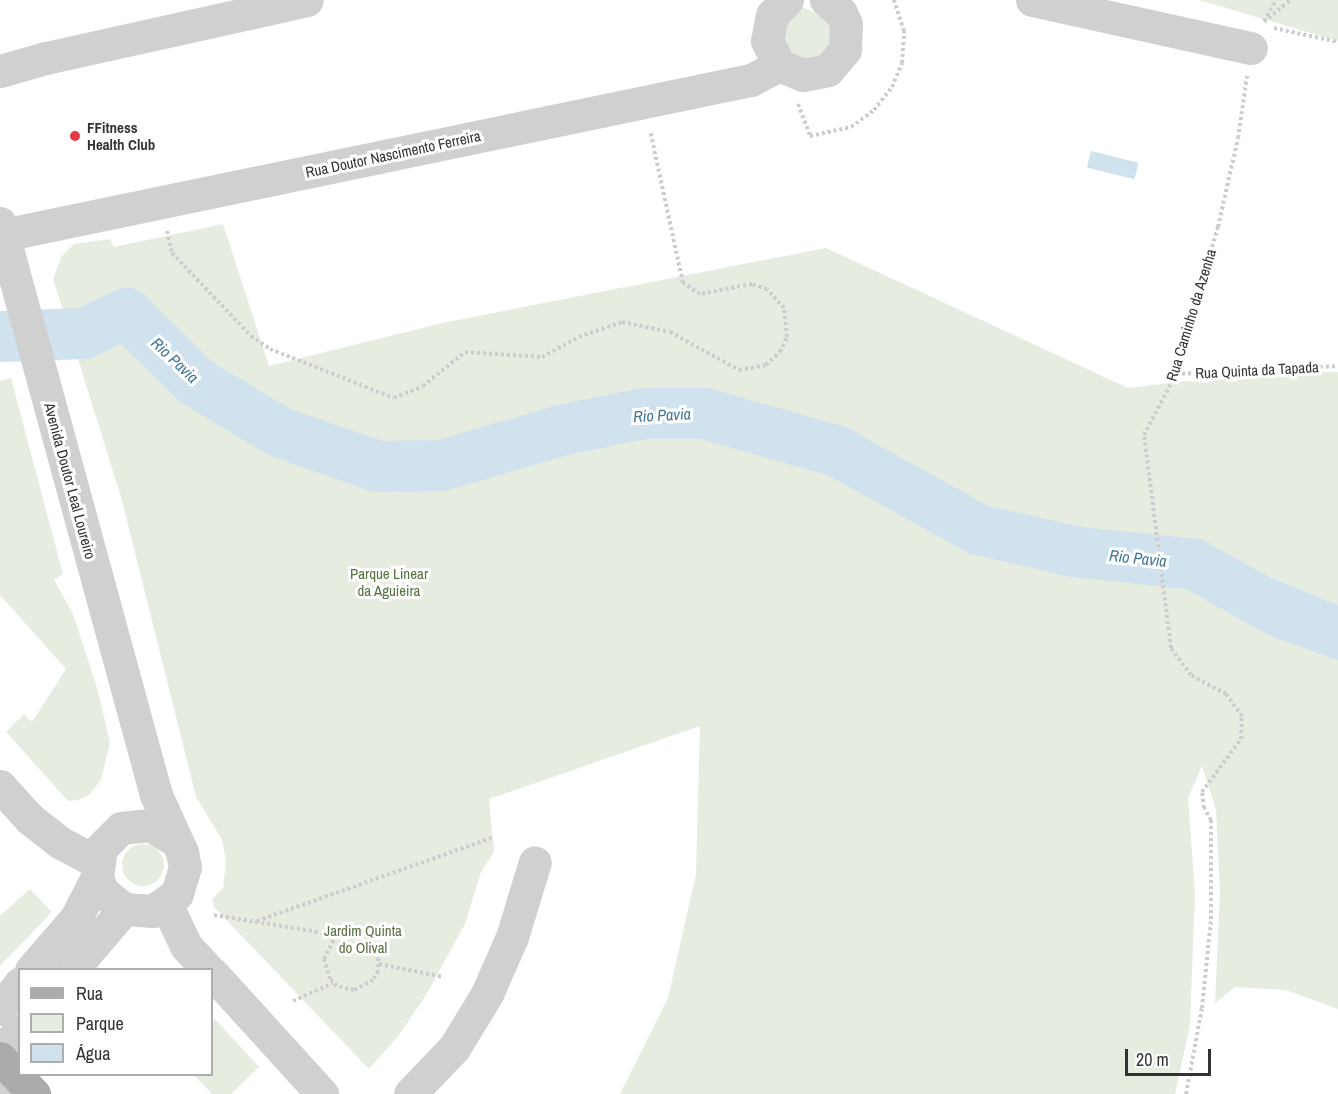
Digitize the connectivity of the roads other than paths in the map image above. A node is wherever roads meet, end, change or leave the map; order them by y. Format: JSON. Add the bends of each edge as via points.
{"nodes":[{"id":1,"x":307,"y":0,"type":"edge"},
{"id":2,"x":787,"y":0,"type":"edge"},
{"id":3,"x":826,"y":0,"type":"edge"},
{"id":4,"x":1032,"y":0,"type":"edge"},
{"id":5,"x":1251,"y":48,"type":"road end"},
{"id":6,"x":779,"y":65,"type":"junction"},
{"id":7,"x":0,"y":71,"type":"edge"},
{"id":8,"x":2,"y":229,"type":"edge"},
{"id":9,"x":141,"y":739,"type":"junction"},
{"id":10,"x":0,"y":786,"type":"edge"},
{"id":11,"x":175,"y":840,"type":"junction"},
{"id":12,"x":101,"y":858,"type":"junction"},
{"id":13,"x":535,"y":862,"type":"dead end"},
{"id":14,"x":166,"y":904,"type":"junction"},
{"id":15,"x":124,"y":909,"type":"junction"},
{"id":16,"x":42,"y":968,"type":"edge"},
{"id":17,"x":73,"y":968,"type":"edge"},
{"id":18,"x":207,"y":968,"type":"edge"},
{"id":19,"x":213,"y":974,"type":"edge"},
{"id":20,"x":10,"y":1016,"type":"edge"},
{"id":21,"x":18,"y":1043,"type":"edge"},
{"id":22,"x":25,"y":1076,"type":"edge"},
{"id":23,"x":28,"y":1076,"type":"edge"},
{"id":24,"x":0,"y":1078,"type":"edge"},
{"id":25,"x":0,"y":1083,"type":"edge"},
{"id":26,"x":6,"y":1094,"type":"edge"},
{"id":27,"x":33,"y":1094,"type":"edge"},
{"id":28,"x":322,"y":1094,"type":"edge"},
{"id":29,"x":410,"y":1094,"type":"edge"}],
"edges":[{"from":1,"to":7,"type":"street"},
{"from":2,"to":6,"type":"street","via":[[772,15],[767,27],[767,41]]},
{"from":3,"to":6,"type":"street","via":[[841,13],[846,24],[845,50],[838,61],[816,75],[790,72]]},
{"from":4,"to":5,"type":"street"},
{"from":6,"to":8,"type":"street","name":"Rua Doutor Nascimento Ferreira","via":[[752,80]]},
{"from":8,"to":9,"type":"street","name":"Avenida Doutor Leal Loureiro"},
{"from":9,"to":11,"type":"street","name":"Avenida Doutor Leal Loureiro","via":[[156,795]]},
{"from":9,"to":12,"type":"street","name":"Avenida Doutor Leal Loureiro","via":[[142,772],[137,795]]},
{"from":10,"to":12,"type":"street","via":[[30,819],[61,843]]},
{"from":11,"to":12,"type":"street","via":[[150,825],[128,826]]},
{"from":11,"to":14,"type":"street","name":"Avenida Doutor Leal Loureiro","via":[[182,852],[183,881]]},
{"from":12,"to":15,"type":"street","via":[[102,891]]},
{"from":12,"to":16,"type":"street","name":"Avenida Doutor Leal Loureiro","via":[[76,918]]},
{"from":13,"to":29,"type":"street","via":[[512,937],[487,994],[453,1047]]},
{"from":14,"to":15,"type":"street","via":[[146,911]]},
{"from":14,"to":18,"type":"street","via":[[186,946]]},
{"from":15,"to":17,"type":"street"},
{"from":19,"to":28,"type":"street"},
{"from":20,"to":21,"type":"main road"},
{"from":22,"to":27,"type":"street"},
{"from":23,"to":27,"type":"main road"},
{"from":24,"to":27,"type":"street"},
{"from":25,"to":26,"type":"street"}]}
